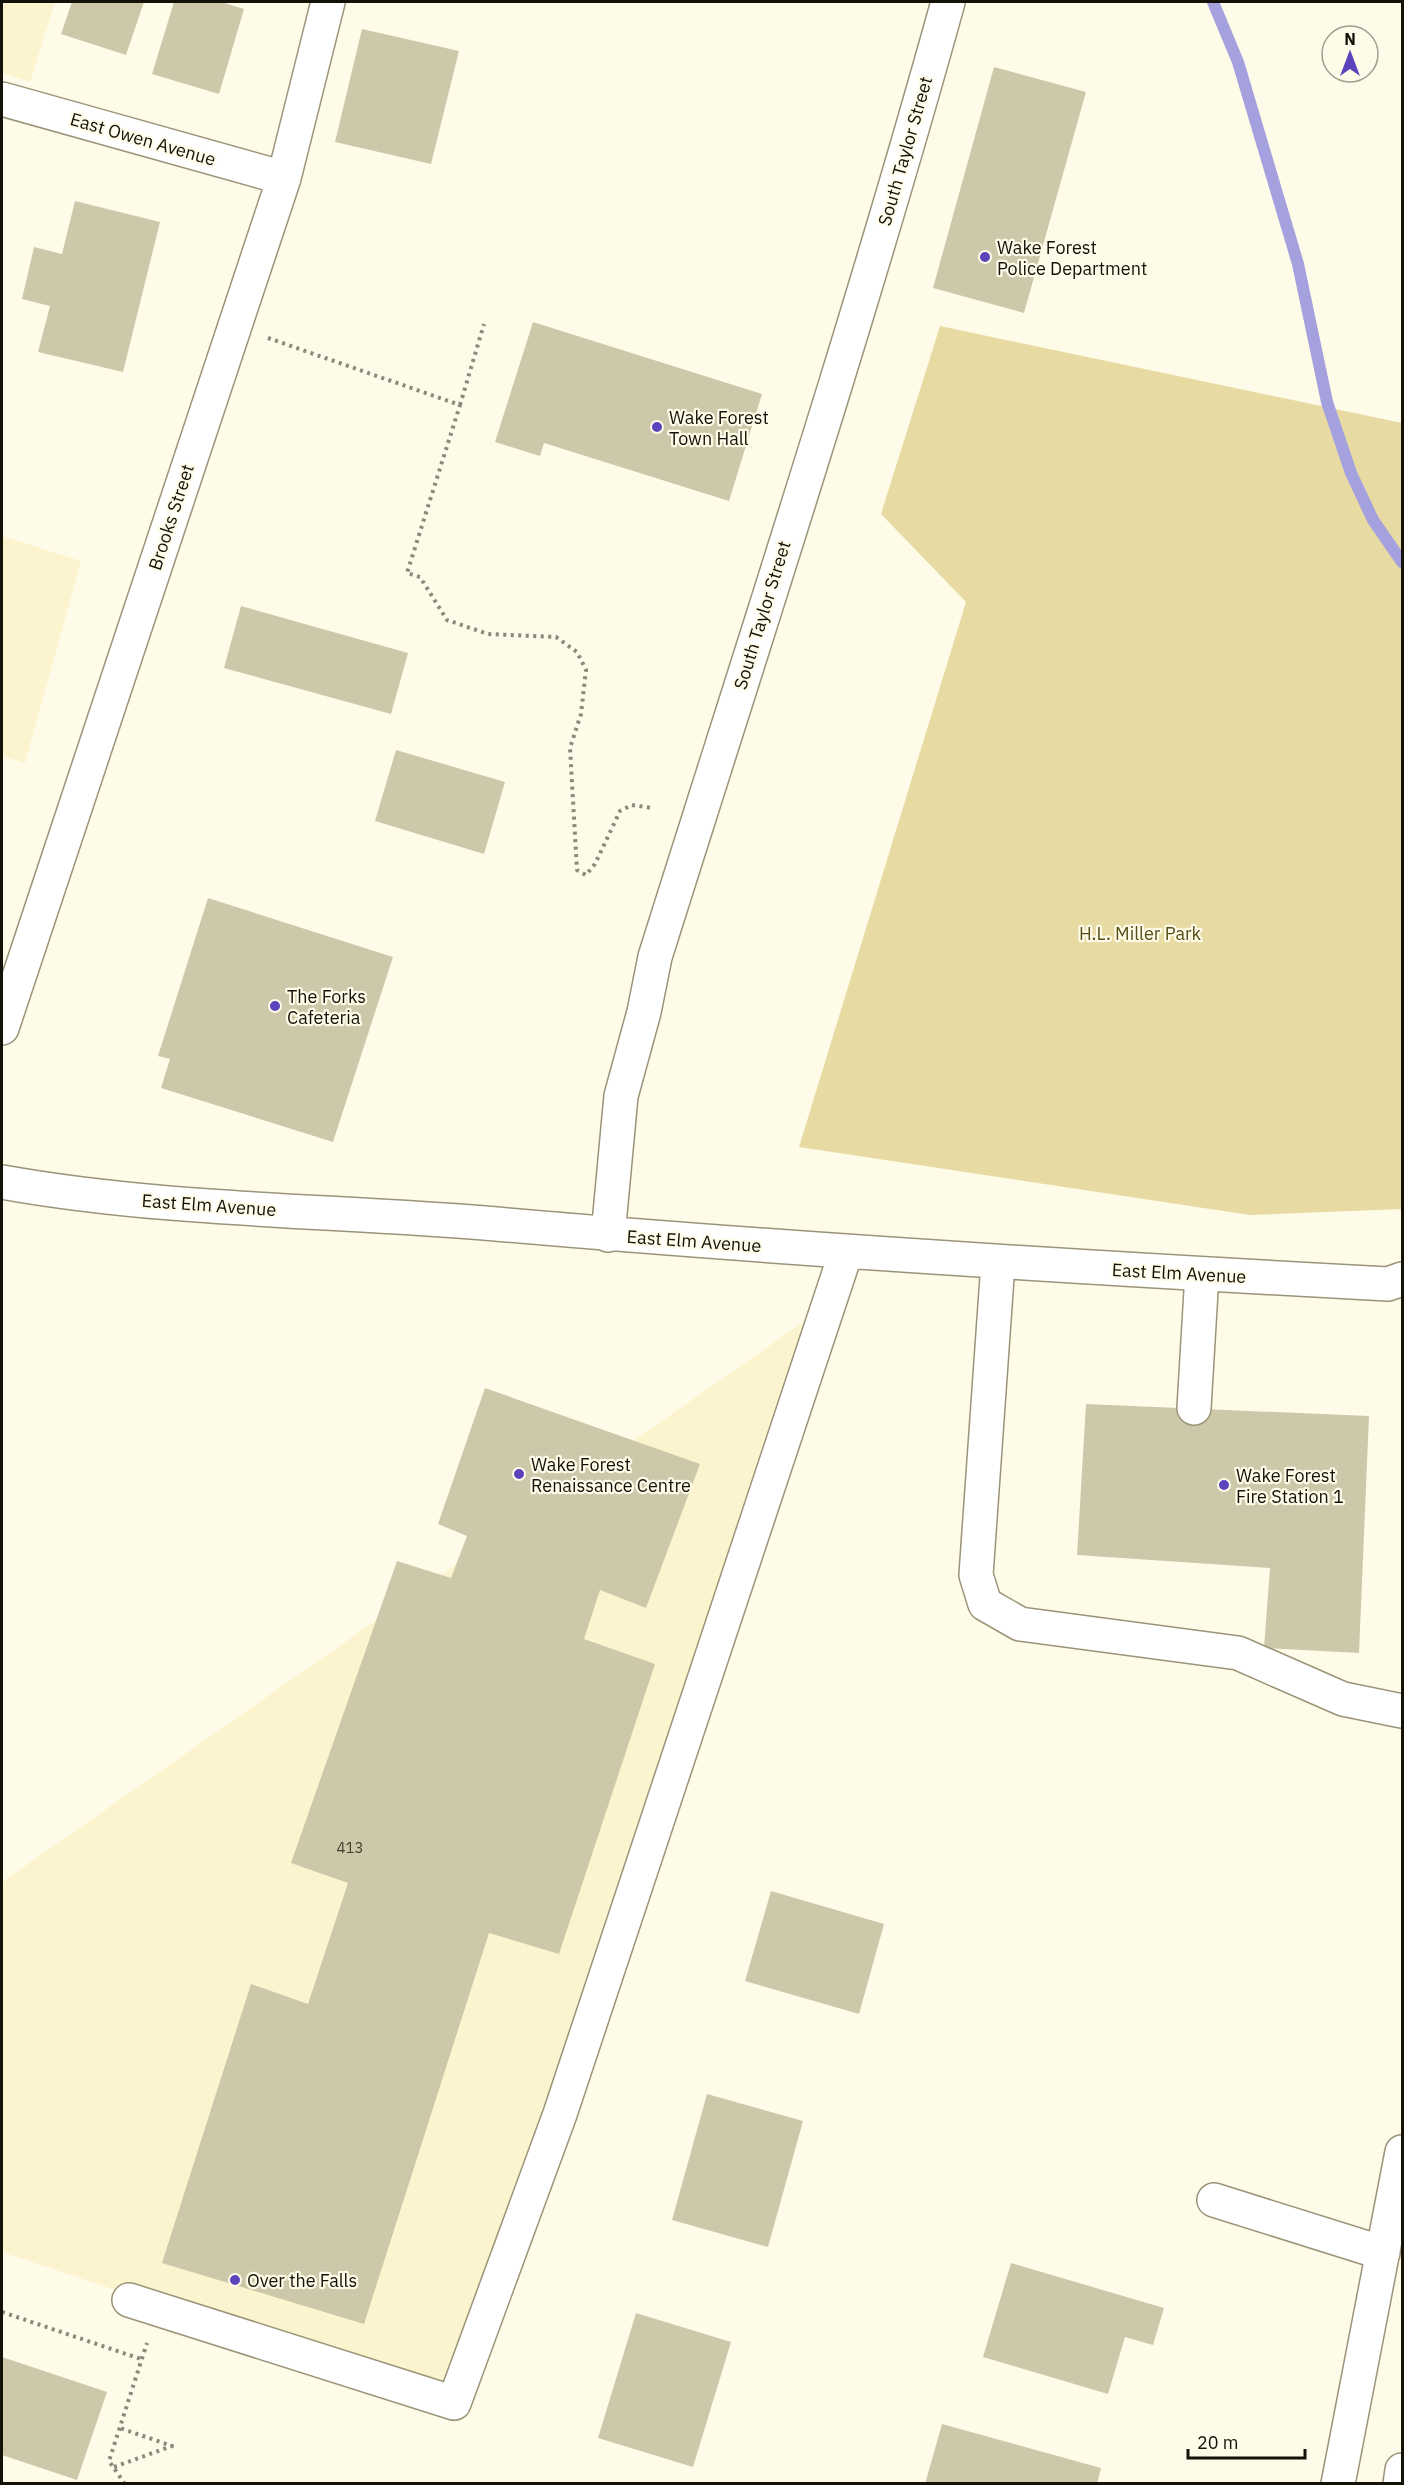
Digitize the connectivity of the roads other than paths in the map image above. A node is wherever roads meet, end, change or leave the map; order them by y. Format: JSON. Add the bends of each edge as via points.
{"nodes":[{"id":1,"x":328,"y":2,"type":"edge"},
{"id":2,"x":948,"y":2,"type":"edge"},
{"id":3,"x":2,"y":99,"type":"edge"},
{"id":4,"x":284,"y":178,"type":"junction"},
{"id":5,"x":2,"y":1028,"type":"edge"},
{"id":6,"x":2,"y":1182,"type":"edge"},
{"id":7,"x":609,"y":1235,"type":"junction"},
{"id":8,"x":846,"y":1252,"type":"junction"},
{"id":9,"x":998,"y":1263,"type":"junction"},
{"id":10,"x":1202,"y":1274,"type":"junction"},
{"id":11,"x":1398,"y":1284,"type":"edge"},
{"id":12,"x":1194,"y":1408,"type":"dead end"},
{"id":13,"x":1402,"y":1711,"type":"edge"},
{"id":14,"x":1402,"y":2152,"type":"edge"},
{"id":15,"x":1214,"y":2200,"type":"dead end"},
{"id":16,"x":1383,"y":2253,"type":"junction"},
{"id":17,"x":129,"y":2300,"type":"dead end"},
{"id":18,"x":1402,"y":2470,"type":"edge"},
{"id":19,"x":1338,"y":2484,"type":"edge"},
{"id":20,"x":1400,"y":2484,"type":"edge"}],
"edges":[{"from":1,"to":4,"type":"street","name":"Brooks Street"},
{"from":2,"to":7,"type":"street","name":"South Taylor Street","via":[[846,348],[655,957],[621,1096]]},
{"from":3,"to":4,"type":"street","name":"East Owen Avenue"},
{"from":4,"to":5,"type":"street","name":"Brooks Street"},
{"from":6,"to":7,"type":"street","name":"East Elm Avenue","via":[[80,1196]]},
{"from":7,"to":8,"type":"street","name":"East Elm Avenue"},
{"from":8,"to":9,"type":"street","name":"East Elm Avenue"},
{"from":8,"to":17,"type":"street","via":[[560,2114],[454,2403]]},
{"from":9,"to":10,"type":"street","name":"East Elm Avenue"},
{"from":9,"to":13,"type":"street","via":[[976,1575],[985,1604],[1020,1624],[1238,1653],[1343,1699]]},
{"from":10,"to":11,"type":"street","name":"East Elm Avenue"},
{"from":10,"to":12,"type":"street"},
{"from":14,"to":16,"type":"street"},
{"from":15,"to":16,"type":"street"},
{"from":16,"to":19,"type":"street"},
{"from":18,"to":20,"type":"street"}]}
